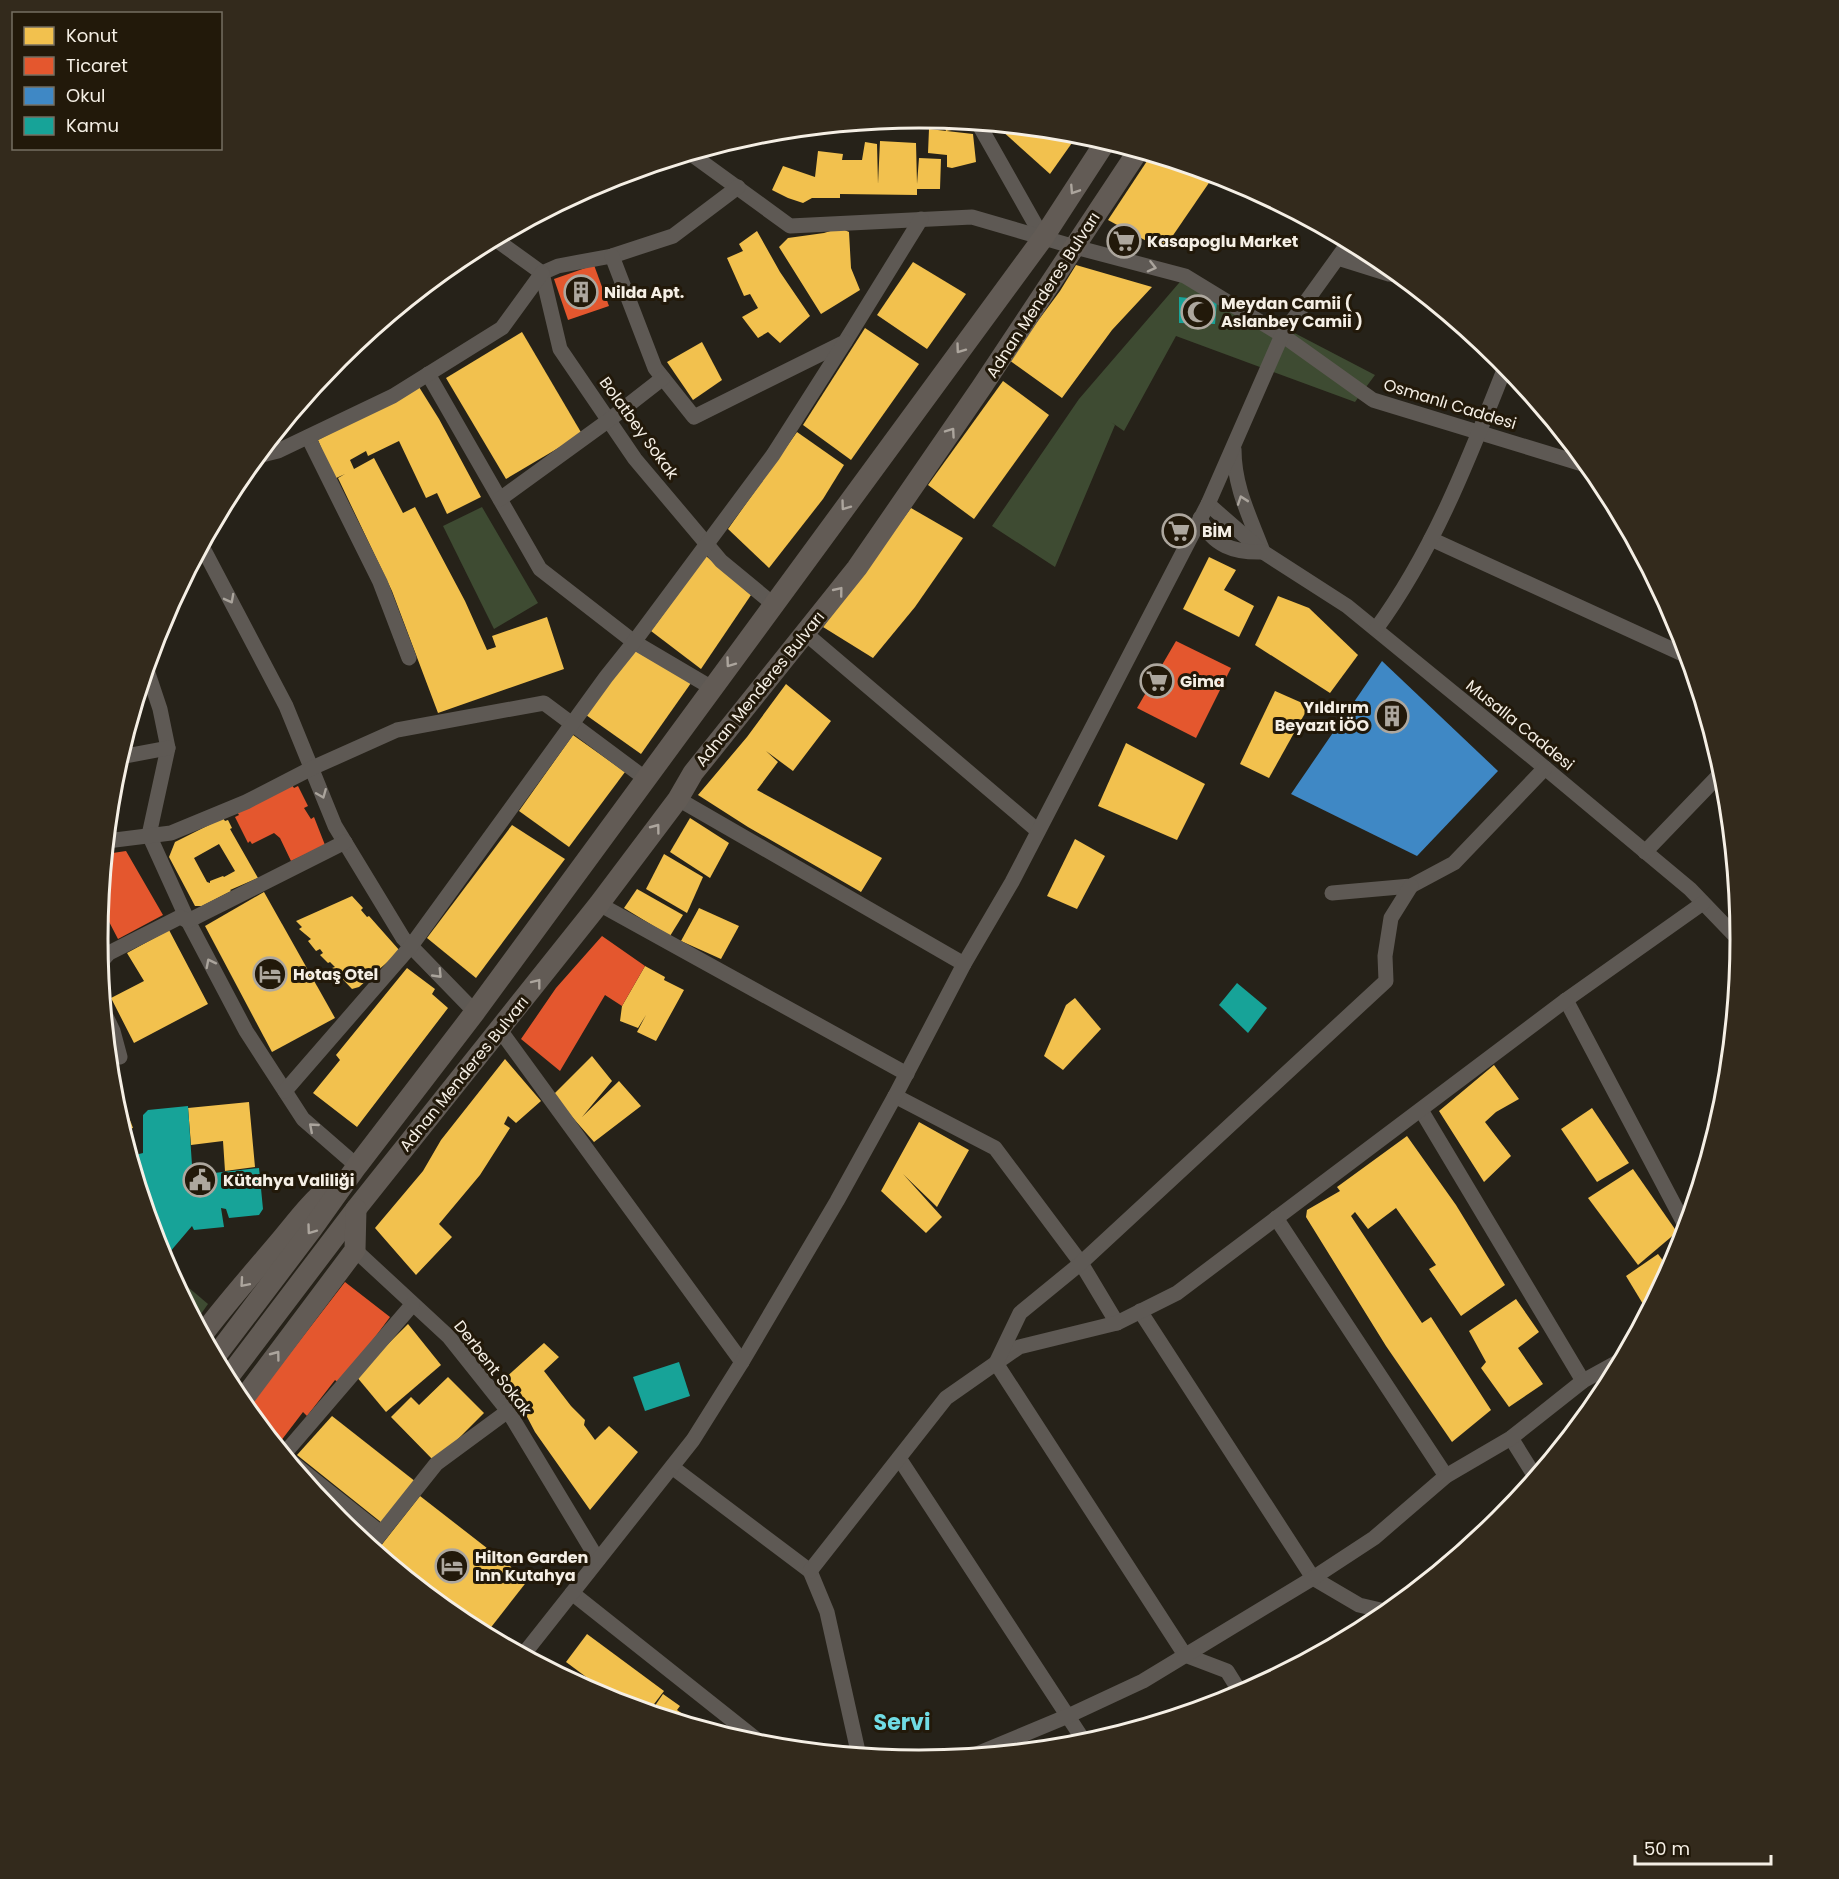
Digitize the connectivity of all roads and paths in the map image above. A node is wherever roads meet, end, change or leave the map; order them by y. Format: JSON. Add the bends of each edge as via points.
{"nodes":[{"id":1,"x":982,"y":131,"type":"edge"},
{"id":2,"x":1101,"y":149,"type":"edge"},
{"id":3,"x":1134,"y":157,"type":"edge"},
{"id":4,"x":699,"y":159,"type":"edge"},
{"id":5,"x":738,"y":187,"type":"junction"},
{"id":6,"x":921,"y":219,"type":"junction"},
{"id":7,"x":1043,"y":238,"type":"junction"},
{"id":8,"x":503,"y":244,"type":"edge"},
{"id":9,"x":1075,"y":247,"type":"junction"},
{"id":10,"x":1344,"y":249,"type":"edge"},
{"id":11,"x":612,"y":256,"type":"junction"},
{"id":12,"x":1338,"y":258,"type":"junction"},
{"id":13,"x":1378,"y":270,"type":"edge"},
{"id":14,"x":542,"y":273,"type":"junction"},
{"id":15,"x":1282,"y":335,"type":"junction"},
{"id":16,"x":844,"y":342,"type":"junction"},
{"id":17,"x":428,"y":374,"type":"junction"},
{"id":18,"x":1502,"y":375,"type":"edge"},
{"id":19,"x":663,"y":378,"type":"junction"},
{"id":20,"x":609,"y":420,"type":"junction"},
{"id":21,"x":1479,"y":432,"type":"junction"},
{"id":22,"x":308,"y":437,"type":"junction"},
{"id":23,"x":1234,"y":446,"type":"junction"},
{"id":24,"x":270,"y":453,"type":"edge"},
{"id":25,"x":1575,"y":462,"type":"edge"},
{"id":26,"x":500,"y":499,"type":"junction"},
{"id":27,"x":1208,"y":504,"type":"junction"},
{"id":28,"x":1200,"y":518,"type":"junction"},
{"id":29,"x":1431,"y":539,"type":"junction"},
{"id":30,"x":708,"y":545,"type":"junction"},
{"id":31,"x":1263,"y":552,"type":"junction"},
{"id":32,"x":206,"y":554,"type":"edge"},
{"id":33,"x":773,"y":604,"type":"junction"},
{"id":34,"x":1376,"y":629,"type":"junction"},
{"id":35,"x":805,"y":633,"type":"junction"},
{"id":36,"x":634,"y":642,"type":"junction"},
{"id":37,"x":1678,"y":652,"type":"edge"},
{"id":38,"x":409,"y":658,"type":"dead end"},
{"id":39,"x":150,"y":681,"type":"edge"},
{"id":40,"x":712,"y":688,"type":"junction"},
{"id":41,"x":571,"y":724,"type":"junction"},
{"id":42,"x":168,"y":748,"type":"junction"},
{"id":43,"x":130,"y":755,"type":"edge"},
{"id":44,"x":312,"y":768,"type":"junction"},
{"id":45,"x":1545,"y":768,"type":"junction"},
{"id":46,"x":646,"y":779,"type":"junction"},
{"id":47,"x":1715,"y":780,"type":"edge"},
{"id":48,"x":678,"y":799,"type":"junction"},
{"id":49,"x":1038,"y":831,"type":"junction"},
{"id":50,"x":149,"y":835,"type":"junction"},
{"id":51,"x":114,"y":840,"type":"edge"},
{"id":52,"x":345,"y":842,"type":"junction"},
{"id":53,"x":1645,"y":852,"type":"junction"},
{"id":54,"x":1411,"y":886,"type":"junction"},
{"id":55,"x":1332,"y":893,"type":"dead end"},
{"id":56,"x":1703,"y":903,"type":"junction"},
{"id":57,"x":599,"y":904,"type":"junction"},
{"id":58,"x":188,"y":921,"type":"junction"},
{"id":59,"x":1731,"y":931,"type":"edge"},
{"id":60,"x":411,"y":946,"type":"junction"},
{"id":61,"x":109,"y":954,"type":"edge"},
{"id":62,"x":964,"y":964,"type":"junction"},
{"id":63,"x":1566,"y":1000,"type":"junction"},
{"id":64,"x":475,"y":1012,"type":"junction"},
{"id":65,"x":500,"y":1029,"type":"junction"},
{"id":66,"x":114,"y":1030,"type":"edge"},
{"id":67,"x":120,"y":1057,"type":"dead end"},
{"id":68,"x":907,"y":1074,"type":"junction"},
{"id":69,"x":285,"y":1091,"type":"junction"},
{"id":70,"x":896,"y":1096,"type":"junction"},
{"id":71,"x":1420,"y":1110,"type":"junction"},
{"id":72,"x":357,"y":1166,"type":"junction"},
{"id":73,"x":356,"y":1209,"type":"junction"},
{"id":74,"x":1276,"y":1218,"type":"junction"},
{"id":75,"x":1681,"y":1219,"type":"edge"},
{"id":76,"x":355,"y":1250,"type":"junction"},
{"id":77,"x":1081,"y":1263,"type":"junction"},
{"id":78,"x":412,"y":1305,"type":"junction"},
{"id":79,"x":1140,"y":1311,"type":"junction"},
{"id":80,"x":1117,"y":1323,"type":"junction"},
{"id":81,"x":208,"y":1328,"type":"edge"},
{"id":82,"x":220,"y":1350,"type":"edge"},
{"id":83,"x":742,"y":1362,"type":"junction"},
{"id":84,"x":996,"y":1363,"type":"junction"},
{"id":85,"x":1608,"y":1367,"type":"edge"},
{"id":86,"x":233,"y":1371,"type":"edge"},
{"id":87,"x":1583,"y":1381,"type":"junction"},
{"id":88,"x":247,"y":1393,"type":"edge"},
{"id":89,"x":508,"y":1411,"type":"junction"},
{"id":90,"x":1511,"y":1438,"type":"junction"},
{"id":91,"x":288,"y":1449,"type":"edge"},
{"id":92,"x":899,"y":1458,"type":"junction"},
{"id":93,"x":672,"y":1467,"type":"junction"},
{"id":94,"x":1532,"y":1472,"type":"edge"},
{"id":95,"x":1446,"y":1476,"type":"junction"},
{"id":96,"x":312,"y":1478,"type":"edge"},
{"id":97,"x":381,"y":1533,"type":"junction"},
{"id":98,"x":374,"y":1541,"type":"edge"},
{"id":99,"x":598,"y":1560,"type":"junction"},
{"id":100,"x":810,"y":1571,"type":"junction"},
{"id":101,"x":1313,"y":1578,"type":"junction"},
{"id":102,"x":572,"y":1593,"type":"junction"},
{"id":103,"x":1377,"y":1609,"type":"edge"},
{"id":104,"x":528,"y":1649,"type":"edge"},
{"id":105,"x":1185,"y":1655,"type":"junction"},
{"id":106,"x":1236,"y":1686,"type":"edge"},
{"id":107,"x":1068,"y":1716,"type":"junction"},
{"id":108,"x":747,"y":1732,"type":"edge"},
{"id":109,"x":1080,"y":1735,"type":"edge"},
{"id":110,"x":994,"y":1747,"type":"edge"},
{"id":111,"x":857,"y":1748,"type":"edge"}],
"edges":[{"from":1,"to":7,"type":"street"},
{"from":2,"to":7,"type":"main road","name":"Adnan Menderes Bulvarı","one_way":true},
{"from":3,"to":9,"type":"main road","name":"Adnan Menderes Bulvarı"},
{"from":4,"to":5,"type":"street","name":"Osmanlı Caddesi"},
{"from":5,"to":6,"type":"street","name":"Osmanlı Caddesi","via":[[790,226]]},
{"from":5,"to":11,"type":"street","via":[[673,236]]},
{"from":6,"to":7,"type":"street","name":"Osmanlı Caddesi","via":[[972,217]]},
{"from":6,"to":16,"type":"street"},
{"from":7,"to":9,"type":"street","name":"Osmanlı Caddesi"},
{"from":7,"to":33,"type":"main road","name":"Adnan Menderes Bulvarı","one_way":true},
{"from":8,"to":14,"type":"street"},
{"from":9,"to":15,"type":"street","name":"Osmanlı Caddesi","one_way":true,"via":[[1185,276]]},
{"from":35,"to":9,"type":"main road","name":"Adnan Menderes Bulvarı","one_way":true,"via":[[857,568]]},
{"from":10,"to":12,"type":"street"},
{"from":11,"to":14,"type":"street","via":[[558,266]]},
{"from":11,"to":19,"type":"street","via":[[655,368]]},
{"from":12,"to":13,"type":"street"},
{"from":12,"to":15,"type":"street"},
{"from":14,"to":17,"type":"street","via":[[502,328]]},
{"from":14,"to":20,"type":"street","name":"Bolatbey Sokak","via":[[560,349]]},
{"from":15,"to":21,"type":"street","name":"Osmanlı Caddesi","via":[[1373,400]]},
{"from":15,"to":23,"type":"street"},
{"from":16,"to":19,"type":"street","via":[[694,417]]},
{"from":16,"to":30,"type":"street","via":[[773,455]]},
{"from":17,"to":22,"type":"street","via":[[393,396]]},
{"from":17,"to":26,"type":"street"},
{"from":18,"to":21,"type":"street"},
{"from":19,"to":20,"type":"street"},
{"from":20,"to":26,"type":"street"},
{"from":20,"to":30,"type":"street","name":"Bolatbey Sokak","via":[[635,459]]},
{"from":21,"to":25,"type":"street","name":"Osmanlı Caddesi"},
{"from":21,"to":29,"type":"street"},
{"from":22,"to":24,"type":"street"},
{"from":22,"to":38,"type":"street","via":[[380,582]]},
{"from":23,"to":27,"type":"street"},
{"from":31,"to":23,"type":"street","one_way":true,"via":[[1242,502]]},
{"from":26,"to":36,"type":"street","via":[[540,569]]},
{"from":27,"to":28,"type":"street"},
{"from":27,"to":31,"type":"street","name":"Musalla Caddesi"},
{"from":28,"to":31,"type":"street","via":[[1209,535],[1229,548],[1245,553]]},
{"from":28,"to":49,"type":"street"},
{"from":29,"to":34,"type":"street"},
{"from":29,"to":37,"type":"street"},
{"from":30,"to":33,"type":"street","name":"Bolatbey Sokak","via":[[721,561]]},
{"from":30,"to":36,"type":"street"},
{"from":31,"to":34,"type":"street","name":"Musalla Caddesi"},
{"from":32,"to":44,"type":"street","one_way":true,"via":[[280,696]]},
{"from":33,"to":40,"type":"main road","name":"Adnan Menderes Bulvarı","one_way":true},
{"from":34,"to":45,"type":"street","name":"Musalla Caddesi"},
{"from":35,"to":48,"type":"main road","name":"Adnan Menderes Bulvarı","via":[[693,773]]},
{"from":35,"to":49,"type":"street"},
{"from":36,"to":40,"type":"street"},
{"from":36,"to":41,"type":"street"},
{"from":39,"to":42,"type":"street"},
{"from":40,"to":46,"type":"main road","name":"Adnan Menderes Bulvarı"},
{"from":41,"to":44,"type":"street","via":[[544,703],[397,730]]},
{"from":41,"to":46,"type":"street"},
{"from":41,"to":60,"type":"street"},
{"from":42,"to":43,"type":"street"},
{"from":42,"to":50,"type":"street"},
{"from":44,"to":50,"type":"street","via":[[246,802],[171,833]]},
{"from":44,"to":52,"type":"street","one_way":true},
{"from":45,"to":53,"type":"street","name":"Musalla Caddesi"},
{"from":45,"to":54,"type":"street","via":[[1454,863]]},
{"from":46,"to":64,"type":"main road","name":"Adnan Menderes Bulvarı"},
{"from":47,"to":53,"type":"street"},
{"from":57,"to":48,"type":"main road","name":"Adnan Menderes Bulvarı","one_way":true},
{"from":48,"to":62,"type":"street"},
{"from":49,"to":62,"type":"street"},
{"from":50,"to":51,"type":"street"},
{"from":50,"to":58,"type":"street"},
{"from":52,"to":58,"type":"street"},
{"from":52,"to":60,"type":"street"},
{"from":53,"to":56,"type":"street","name":"Musalla Caddesi"},
{"from":54,"to":55,"type":"street"},
{"from":54,"to":77,"type":"street","via":[[1391,918],[1386,981]]},
{"from":56,"to":59,"type":"street","name":"Musalla Caddesi"},
{"from":56,"to":63,"type":"street"},
{"from":65,"to":57,"type":"main road","name":"Adnan Menderes Bulvarı","one_way":true},
{"from":57,"to":68,"type":"street"},
{"from":58,"to":61,"type":"street","via":[[180,917]]},
{"from":69,"to":58,"type":"street","one_way":true,"via":[[242,1026]]},
{"from":60,"to":64,"type":"street","one_way":true},
{"from":60,"to":69,"type":"street"},
{"from":62,"to":68,"type":"street"},
{"from":63,"to":71,"type":"street"},
{"from":63,"to":75,"type":"street"},
{"from":64,"to":72,"type":"main road","name":"Adnan Menderes Bulvarı"},
{"from":65,"to":73,"type":"main road","name":"Adnan Menderes Bulvarı"},
{"from":65,"to":83,"type":"street"},
{"from":66,"to":67,"type":"street"},
{"from":68,"to":70,"type":"street"},
{"from":72,"to":69,"type":"street","one_way":true,"via":[[303,1119]]},
{"from":70,"to":77,"type":"street","via":[[995,1148]]},
{"from":70,"to":83,"type":"street"},
{"from":71,"to":74,"type":"street"},
{"from":71,"to":87,"type":"street"},
{"from":72,"to":81,"type":"main road","one_way":true,"via":[[321,1194]]},
{"from":72,"to":82,"type":"main road","one_way":true},
{"from":73,"to":76,"type":"main road"},
{"from":73,"to":86,"type":"main road","name":"Adnan Menderes Bulvarı"},
{"from":74,"to":79,"type":"street","via":[[1177,1293]]},
{"from":74,"to":95,"type":"street"},
{"from":76,"to":78,"type":"street","name":"Derbent Sokak"},
{"from":88,"to":76,"type":"main road","one_way":true},
{"from":77,"to":80,"type":"street"},
{"from":77,"to":84,"type":"street","via":[[1020,1313]]},
{"from":78,"to":89,"type":"street","name":"Derbent Sokak","via":[[449,1337]]},
{"from":78,"to":91,"type":"street"},
{"from":79,"to":80,"type":"street"},
{"from":79,"to":101,"type":"street"},
{"from":80,"to":84,"type":"street","via":[[1020,1347]]},
{"from":83,"to":93,"type":"street"},
{"from":84,"to":92,"type":"street","via":[[946,1398]]},
{"from":84,"to":105,"type":"street"},
{"from":85,"to":87,"type":"street"},
{"from":87,"to":90,"type":"street"},
{"from":89,"to":97,"type":"street","via":[[436,1464]]},
{"from":89,"to":99,"type":"street","name":"Derbent Sokak"},
{"from":90,"to":94,"type":"street"},
{"from":90,"to":95,"type":"street"},
{"from":92,"to":100,"type":"street"},
{"from":92,"to":107,"type":"street"},
{"from":93,"to":99,"type":"street"},
{"from":93,"to":100,"type":"street"},
{"from":95,"to":101,"type":"street","via":[[1374,1538]]},
{"from":96,"to":97,"type":"street"},
{"from":97,"to":98,"type":"street"},
{"from":99,"to":102,"type":"street"},
{"from":100,"to":111,"type":"street","via":[[827,1612]]},
{"from":101,"to":103,"type":"street","via":[[1359,1605]]},
{"from":101,"to":105,"type":"street"},
{"from":102,"to":104,"type":"street"},
{"from":102,"to":108,"type":"street"},
{"from":105,"to":106,"type":"street","via":[[1227,1671]]},
{"from":105,"to":107,"type":"street","via":[[1143,1681]]},
{"from":107,"to":109,"type":"street"},
{"from":107,"to":110,"type":"street"}]}
